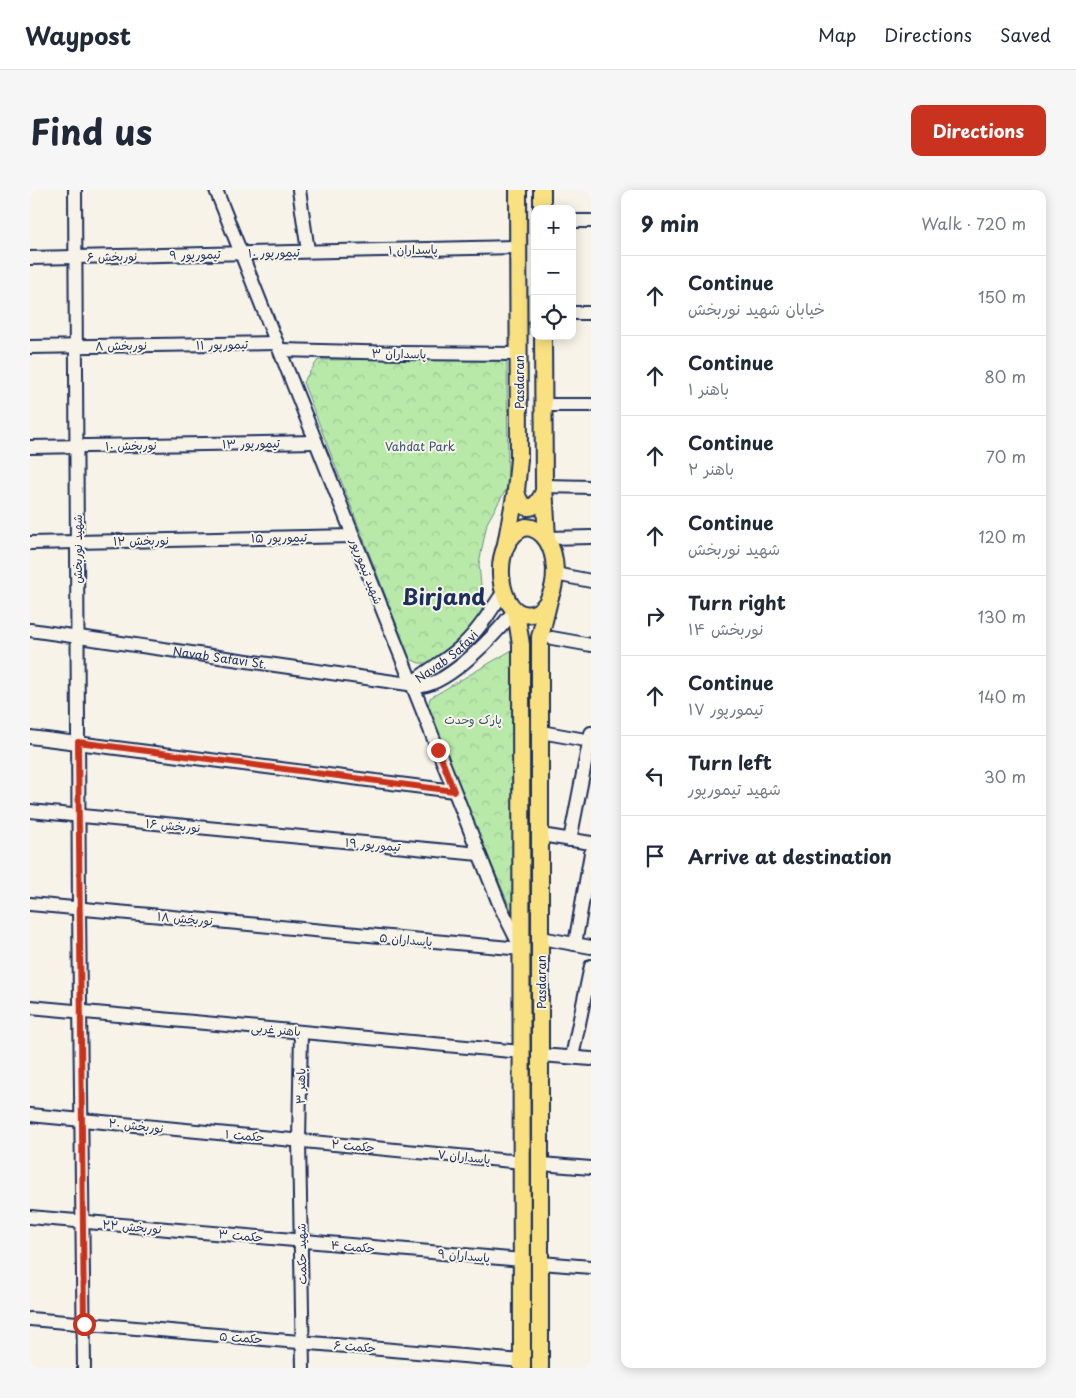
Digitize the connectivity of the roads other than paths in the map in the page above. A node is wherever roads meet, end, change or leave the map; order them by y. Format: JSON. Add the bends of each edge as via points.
{"nodes":[{"id":1,"x":75,"y":190,"type":"edge"},
{"id":2,"x":216,"y":190,"type":"edge"},
{"id":3,"x":299,"y":190,"type":"edge"},
{"id":4,"x":518,"y":190,"type":"edge"},
{"id":5,"x":542,"y":190,"type":"edge"},
{"id":6,"x":542,"y":205,"type":"edge"},
{"id":7,"x":576,"y":221,"type":"edge"},
{"id":8,"x":591,"y":221,"type":"edge"},
{"id":9,"x":518,"y":247,"type":"junction"},
{"id":10,"x":308,"y":252,"type":"junction"},
{"id":11,"x":241,"y":253,"type":"junction"},
{"id":12,"x":149,"y":255,"type":"joint"},
{"id":13,"x":75,"y":257,"type":"junction"},
{"id":14,"x":30,"y":258,"type":"edge"},
{"id":15,"x":576,"y":313,"type":"edge"},
{"id":16,"x":591,"y":313,"type":"edge"},
{"id":17,"x":543,"y":340,"type":"edge"},
{"id":18,"x":166,"y":344,"type":"joint"},
{"id":19,"x":76,"y":346,"type":"junction"},
{"id":20,"x":279,"y":346,"type":"junction"},
{"id":21,"x":30,"y":347,"type":"edge"},
{"id":22,"x":519,"y":354,"type":"junction"},
{"id":23,"x":544,"y":405,"type":"junction"},
{"id":24,"x":591,"y":405,"type":"edge"},
{"id":25,"x":316,"y":442,"type":"junction"},
{"id":26,"x":186,"y":444,"type":"joint"},
{"id":27,"x":76,"y":446,"type":"junction"},
{"id":28,"x":30,"y":447,"type":"edge"},
{"id":29,"x":591,"y":487,"type":"edge"},
{"id":30,"x":544,"y":489,"type":"junction"},
{"id":31,"x":516,"y":491,"type":"junction"},
{"id":32,"x":353,"y":536,"type":"junction"},
{"id":33,"x":591,"y":537,"type":"edge"},
{"id":34,"x":546,"y":538,"type":"junction"},
{"id":35,"x":205,"y":539,"type":"joint"},
{"id":36,"x":76,"y":542,"type":"junction"},
{"id":37,"x":30,"y":543,"type":"edge"},
{"id":38,"x":506,"y":544,"type":"junction"},
{"id":39,"x":555,"y":574,"type":"junction"},
{"id":40,"x":591,"y":581,"type":"edge"},
{"id":41,"x":504,"y":591,"type":"junction"},
{"id":42,"x":550,"y":596,"type":"junction"},
{"id":43,"x":515,"y":611,"type":"junction"},
{"id":44,"x":30,"y":630,"type":"edge"},
{"id":45,"x":77,"y":636,"type":"junction"},
{"id":46,"x":552,"y":638,"type":"dead end"},
{"id":47,"x":591,"y":645,"type":"edge"},
{"id":48,"x":411,"y":684,"type":"junction"},
{"id":49,"x":541,"y":732,"type":"junction"},
{"id":50,"x":30,"y":737,"type":"edge"},
{"id":51,"x":590,"y":738,"type":"edge"},
{"id":52,"x":78,"y":742,"type":"junction"},
{"id":53,"x":454,"y":791,"type":"junction"},
{"id":54,"x":30,"y":811,"type":"edge"},
{"id":55,"x":78,"y":816,"type":"junction"},
{"id":56,"x":267,"y":833,"type":"joint"},
{"id":57,"x":541,"y":835,"type":"junction"},
{"id":58,"x":570,"y":840,"type":"junction"},
{"id":59,"x":591,"y":843,"type":"edge"},
{"id":60,"x":591,"y":853,"type":"edge"},
{"id":61,"x":479,"y":854,"type":"junction"},
{"id":62,"x":587,"y":903,"type":"edge"},
{"id":63,"x":30,"y":904,"type":"edge"},
{"id":64,"x":78,"y":909,"type":"junction"},
{"id":65,"x":291,"y":928,"type":"joint"},
{"id":66,"x":541,"y":938,"type":"junction"},
{"id":67,"x":575,"y":944,"type":"junction"},
{"id":68,"x":591,"y":947,"type":"edge"},
{"id":69,"x":521,"y":949,"type":"junction"},
{"id":70,"x":591,"y":966,"type":"edge"},
{"id":71,"x":30,"y":1007,"type":"edge"},
{"id":72,"x":80,"y":1012,"type":"junction"},
{"id":73,"x":301,"y":1032,"type":"junction"},
{"id":74,"x":522,"y":1052,"type":"junction"},
{"id":75,"x":541,"y":1055,"type":"junction"},
{"id":76,"x":572,"y":1057,"type":"junction"},
{"id":77,"x":591,"y":1059,"type":"edge"},
{"id":78,"x":30,"y":1115,"type":"edge"},
{"id":79,"x":81,"y":1119,"type":"junction"},
{"id":80,"x":191,"y":1130,"type":"joint"},
{"id":81,"x":299,"y":1140,"type":"junction"},
{"id":82,"x":407,"y":1150,"type":"joint"},
{"id":83,"x":522,"y":1162,"type":"junction"},
{"id":84,"x":541,"y":1164,"type":"junction"},
{"id":85,"x":591,"y":1168,"type":"edge"},
{"id":86,"x":30,"y":1217,"type":"edge"},
{"id":87,"x":82,"y":1221,"type":"junction"},
{"id":88,"x":182,"y":1230,"type":"joint"},
{"id":89,"x":300,"y":1241,"type":"junction"},
{"id":90,"x":406,"y":1250,"type":"joint"},
{"id":91,"x":522,"y":1260,"type":"junction"},
{"id":92,"x":540,"y":1263,"type":"junction"},
{"id":93,"x":591,"y":1267,"type":"edge"},
{"id":94,"x":30,"y":1319,"type":"edge"},
{"id":95,"x":84,"y":1324,"type":"junction"},
{"id":96,"x":302,"y":1342,"type":"junction"},
{"id":97,"x":522,"y":1364,"type":"edge"},
{"id":98,"x":84,"y":1368,"type":"edge"},
{"id":99,"x":302,"y":1368,"type":"edge"},
{"id":100,"x":540,"y":1368,"type":"edge"}],
"edges":[{"from":1,"to":13,"type":"street","name":"شهید نوربخش"},
{"from":2,"to":11,"type":"street","name":"شهید تیمورپور"},
{"from":3,"to":10,"type":"street"},
{"from":4,"to":9,"type":"main road","name":"Pasdaran"},
{"from":5,"to":6,"type":"main road"},
{"from":7,"to":8,"type":"street"},
{"from":9,"to":10,"type":"street","name":"پاسداران ۱"},
{"from":9,"to":22,"type":"main road","name":"Pasdaran"},
{"from":10,"to":11,"type":"street","name":"تیمورپور ۱۰"},
{"from":11,"to":12,"type":"street","name":"تیمورپور ۹"},
{"from":11,"to":20,"type":"street","name":"شهید تیمورپور"},
{"from":12,"to":13,"type":"street","name":"نوربخش ۶"},
{"from":13,"to":14,"type":"street","name":"نوربخش ۶"},
{"from":13,"to":19,"type":"street","name":"شهید نوربخش"},
{"from":15,"to":16,"type":"street"},
{"from":17,"to":23,"type":"main road","name":"Pasdaran"},
{"from":18,"to":19,"type":"street","name":"نوربخش ۸"},
{"from":18,"to":20,"type":"street","name":"تیمورپور ۱۱"},
{"from":19,"to":21,"type":"street","name":"نوربخش ۸"},
{"from":19,"to":27,"type":"street","name":"شهید نوربخش"},
{"from":20,"to":22,"type":"street","name":"پاسداران ۳","via":[[402,353]]},
{"from":20,"to":25,"type":"street","name":"شهید تیمورپور"},
{"from":22,"to":31,"type":"main road","name":"Pasdaran"},
{"from":23,"to":24,"type":"street"},
{"from":23,"to":30,"type":"main road","name":"Pasdaran"},
{"from":25,"to":26,"type":"street","name":"تیمورپور ۱۳"},
{"from":25,"to":32,"type":"street","name":"شهید تیمورپور"},
{"from":26,"to":27,"type":"street","name":"نوربخش ۱۰"},
{"from":27,"to":28,"type":"street","name":"نوربخش ۱۰"},
{"from":27,"to":36,"type":"street","name":"شهید نوربخش"},
{"from":29,"to":30,"type":"street"},
{"from":30,"to":31,"type":"main road","via":[[537,505],[531,507],[518,501]]},
{"from":30,"to":34,"type":"main road","name":"Pasdaran"},
{"from":31,"to":38,"type":"main road","name":"Pasdaran"},
{"from":32,"to":35,"type":"street","name":"تیمورپور ۱۵"},
{"from":32,"to":48,"type":"street","name":"شهید تیمورپور"},
{"from":33,"to":34,"type":"street"},
{"from":34,"to":38,"type":"main road","via":[[542,532],[526,526],[516,530]]},
{"from":34,"to":39,"type":"main road"},
{"from":35,"to":36,"type":"street","name":"نوربخش ۱۲"},
{"from":36,"to":37,"type":"street","name":"نوربخش ۱۲"},
{"from":36,"to":45,"type":"street","name":"شهید نوربخش"},
{"from":38,"to":41,"type":"main road","via":[[500,576]]},
{"from":39,"to":40,"type":"street"},
{"from":39,"to":42,"type":"main road"},
{"from":41,"to":43,"type":"main road"},
{"from":41,"to":48,"type":"street","name":"Navab Safavi","via":[[465,643]]},
{"from":42,"to":43,"type":"main road","via":[[546,605],[533,614]]},
{"from":42,"to":49,"type":"main road","name":"Pasdaran","via":[[540,637]]},
{"from":43,"to":48,"type":"street","name":"Navab Safavi","via":[[474,654],[450,672],[429,685]]},
{"from":43,"to":69,"type":"main road","name":"Pasdaran","via":[[521,646]]},
{"from":44,"to":45,"type":"street","name":"Navab Safavi St."},
{"from":45,"to":48,"type":"street","name":"Navab Safavi St."},
{"from":45,"to":52,"type":"street","name":"شهید نوربخش"},
{"from":46,"to":47,"type":"street"},
{"from":48,"to":53,"type":"street","name":"شهید تیمورپور"},
{"from":49,"to":51,"type":"street"},
{"from":49,"to":57,"type":"main road","name":"Pasdaran"},
{"from":50,"to":52,"type":"street"},
{"from":51,"to":58,"type":"street"},
{"from":52,"to":53,"type":"street"},
{"from":52,"to":55,"type":"street","name":"شهید نوربخش"},
{"from":53,"to":61,"type":"street","name":"شهید تیمورپور"},
{"from":54,"to":55,"type":"street","name":"نوربخش ۱۶"},
{"from":55,"to":56,"type":"street","name":"نوربخش ۱۶"},
{"from":55,"to":64,"type":"street","name":"شهید نوربخش"},
{"from":56,"to":61,"type":"street","name":"تیمورپور ۱۹"},
{"from":57,"to":58,"type":"street"},
{"from":57,"to":66,"type":"main road","name":"Pasdaran"},
{"from":58,"to":59,"type":"street"},
{"from":60,"to":62,"type":"street"},
{"from":61,"to":69,"type":"street","name":"شهید تیمورپور"},
{"from":62,"to":67,"type":"street"},
{"from":63,"to":64,"type":"street","name":"نوربخش ۱۸"},
{"from":64,"to":65,"type":"street","name":"نوربخش ۱۸"},
{"from":64,"to":72,"type":"street","name":"شهید نوربخش"},
{"from":65,"to":69,"type":"street","name":"پاسداران ۵"},
{"from":66,"to":67,"type":"street"},
{"from":66,"to":75,"type":"main road","name":"Pasdaran"},
{"from":67,"to":68,"type":"street"},
{"from":69,"to":74,"type":"main road","name":"Pasdaran"},
{"from":70,"to":76,"type":"street"},
{"from":71,"to":72,"type":"street","name":"باهنر غربی"},
{"from":72,"to":73,"type":"street","name":"باهنر غربی"},
{"from":72,"to":79,"type":"street","name":"شهید نوربخش"},
{"from":73,"to":74,"type":"street","name":"باهنر غربی"},
{"from":73,"to":81,"type":"street","name":"باهنر ۳"},
{"from":74,"to":83,"type":"main road","name":"Pasdaran"},
{"from":75,"to":76,"type":"street"},
{"from":75,"to":84,"type":"main road","name":"Pasdaran"},
{"from":76,"to":77,"type":"street"},
{"from":78,"to":79,"type":"street","name":"نوربخش ۲۰"},
{"from":79,"to":80,"type":"street","name":"نوربخش ۲۰"},
{"from":79,"to":87,"type":"street","name":"شهید نوربخش"},
{"from":80,"to":81,"type":"street","name":"حکمت ۱"},
{"from":81,"to":82,"type":"street","name":"حکمت ۲"},
{"from":81,"to":89,"type":"street","name":"شهید حکمت"},
{"from":82,"to":83,"type":"street","name":"پاسداران ۷"},
{"from":83,"to":91,"type":"main road","name":"Pasdaran"},
{"from":84,"to":85,"type":"street"},
{"from":84,"to":92,"type":"main road","name":"Pasdaran"},
{"from":86,"to":87,"type":"street","name":"نوربخش ۲۲"},
{"from":87,"to":88,"type":"street","name":"نوربخش ۲۲"},
{"from":87,"to":95,"type":"street","name":"شهید نوربخش"},
{"from":88,"to":89,"type":"street","name":"حکمت ۳"},
{"from":89,"to":90,"type":"street","name":"حکمت ۴"},
{"from":89,"to":96,"type":"street","name":"شهید حکمت"},
{"from":90,"to":91,"type":"street","name":"پاسداران ۹"},
{"from":91,"to":97,"type":"main road","name":"Pasdaran"},
{"from":92,"to":93,"type":"street"},
{"from":92,"to":100,"type":"main road","name":"Pasdaran"},
{"from":94,"to":95,"type":"street","name":"حکمت ۵"},
{"from":95,"to":96,"type":"street","name":"حکمت ۵"},
{"from":95,"to":98,"type":"street","name":"شهید نوربخش"},
{"from":96,"to":97,"type":"street","name":"حکمت ۶"},
{"from":96,"to":99,"type":"street","name":"شهید حکمت"}]}
